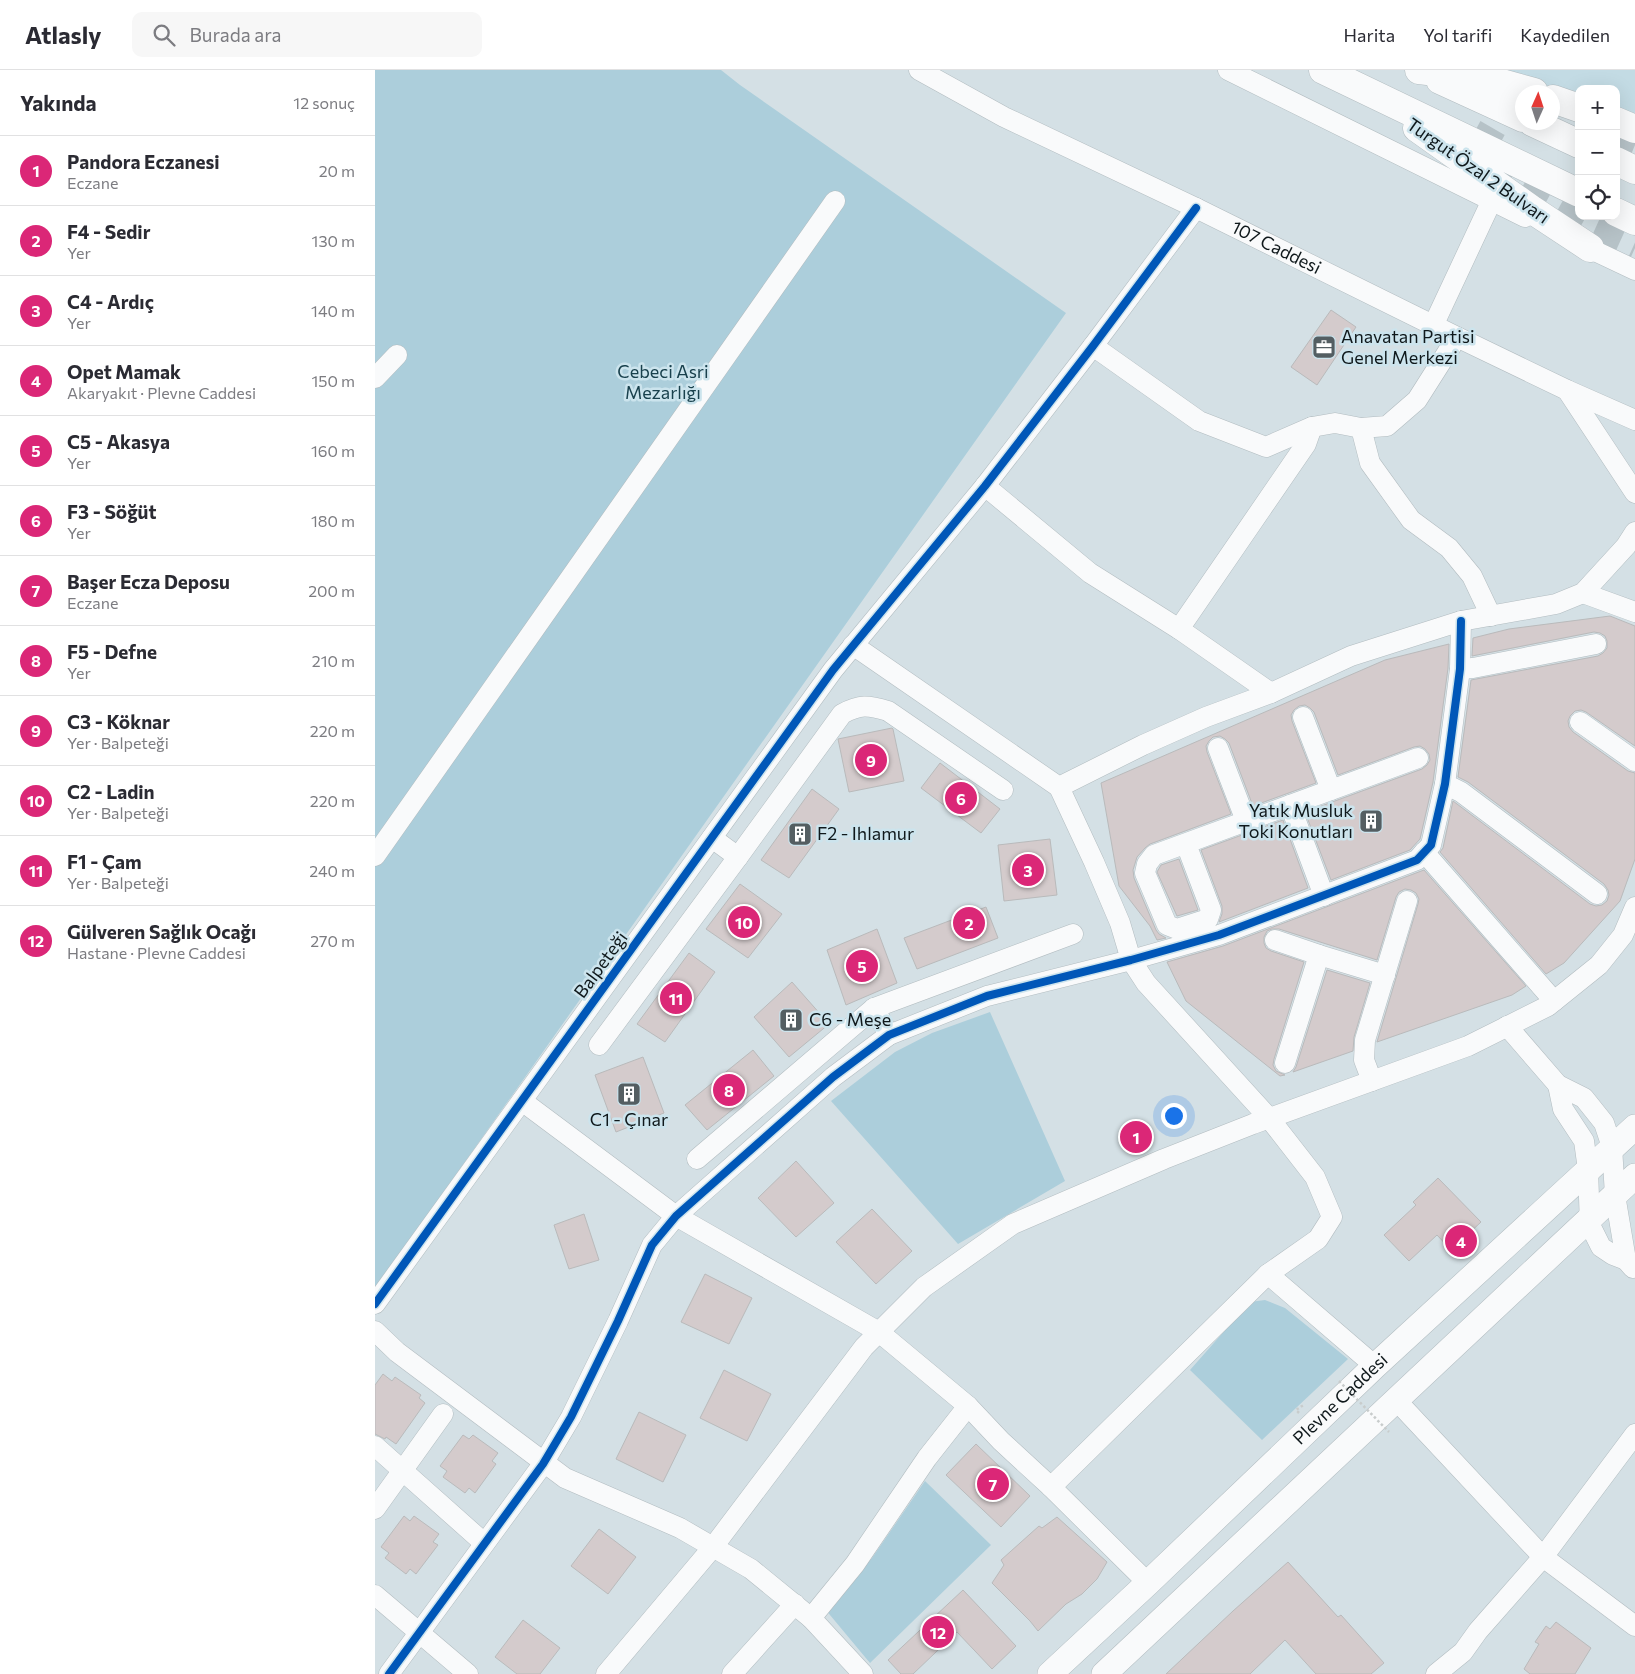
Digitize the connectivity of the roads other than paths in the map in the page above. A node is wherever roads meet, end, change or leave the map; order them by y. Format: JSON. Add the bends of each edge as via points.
{"nodes":[{"id":1,"x":919,"y":70,"type":"edge"},
{"id":2,"x":1228,"y":70,"type":"edge"},
{"id":3,"x":1323,"y":70,"type":"edge"},
{"id":4,"x":1418,"y":70,"type":"edge"},
{"id":5,"x":1515,"y":87,"type":"edge"},
{"id":6,"x":1367,"y":91,"type":"junction"},
{"id":7,"x":1560,"y":101,"type":"edge"},
{"id":8,"x":1575,"y":107,"type":"edge"},
{"id":9,"x":1515,"y":114,"type":"edge"},
{"id":10,"x":1620,"y":122,"type":"edge"},
{"id":11,"x":1635,"y":129,"type":"edge"},
{"id":12,"x":1549,"y":130,"type":"edge"},
{"id":13,"x":1575,"y":142,"type":"edge"},
{"id":14,"x":1620,"y":163,"type":"edge"},
{"id":15,"x":1635,"y":170,"type":"edge"},
{"id":16,"x":1575,"y":191,"type":"edge"},
{"id":17,"x":1492,"y":200,"type":"junction"},
{"id":18,"x":835,"y":201,"type":"dead end"},
{"id":19,"x":1196,"y":208,"type":"junction"},
{"id":20,"x":1620,"y":214,"type":"edge"},
{"id":21,"x":1635,"y":221,"type":"edge"},
{"id":22,"x":1590,"y":248,"type":"junction"},
{"id":23,"x":1635,"y":270,"type":"edge"},
{"id":24,"x":1433,"y":326,"type":"junction"},
{"id":25,"x":1457,"y":337,"type":"junction"},
{"id":26,"x":1093,"y":346,"type":"junction"},
{"id":27,"x":397,"y":356,"type":"dead end"},
{"id":28,"x":375,"y":378,"type":"edge"},
{"id":29,"x":1567,"y":390,"type":"junction"},
{"id":30,"x":1635,"y":420,"type":"edge"},
{"id":31,"x":1312,"y":428,"type":"junction"},
{"id":32,"x":1361,"y":428,"type":"junction"},
{"id":33,"x":985,"y":486,"type":"junction"},
{"id":34,"x":1635,"y":493,"type":"edge"},
{"id":35,"x":1635,"y":532,"type":"edge"},
{"id":36,"x":1583,"y":593,"type":"junction"},
{"id":37,"x":1635,"y":612,"type":"edge"},
{"id":38,"x":1491,"y":616,"type":"junction"},
{"id":39,"x":1461,"y":621,"type":"junction"},
{"id":40,"x":1179,"y":629,"type":"junction"},
{"id":41,"x":1596,"y":644,"type":"dead end"},
{"id":42,"x":853,"y":645,"type":"junction"},
{"id":43,"x":1460,"y":669,"type":"junction"},
{"id":44,"x":1271,"y":692,"type":"junction"},
{"id":45,"x":1303,"y":717,"type":"dead end"},
{"id":46,"x":1580,"y":722,"type":"dead end"},
{"id":47,"x":1217,"y":748,"type":"dead end"},
{"id":48,"x":1418,"y":758,"type":"dead end"},
{"id":49,"x":1635,"y":761,"type":"edge"},
{"id":50,"x":1445,"y":784,"type":"junction"},
{"id":51,"x":1059,"y":787,"type":"junction"},
{"id":52,"x":1003,"y":790,"type":"dead end"},
{"id":53,"x":1331,"y":790,"type":"junction"},
{"id":54,"x":1290,"y":805,"type":"junction"},
{"id":55,"x":1246,"y":821,"type":"junction"},
{"id":56,"x":712,"y":838,"type":"junction"},
{"id":57,"x":1185,"y":844,"type":"dead end"},
{"id":58,"x":1424,"y":852,"type":"junction"},
{"id":59,"x":375,"y":856,"type":"edge"},
{"id":60,"x":738,"y":858,"type":"junction"},
{"id":61,"x":1597,"y":894,"type":"dead end"},
{"id":62,"x":1324,"y":896,"type":"junction"},
{"id":63,"x":1407,"y":901,"type":"dead end"},
{"id":64,"x":1635,"y":907,"type":"edge"},
{"id":65,"x":1073,"y":934,"type":"dead end"},
{"id":66,"x":1275,"y":940,"type":"dead end"},
{"id":67,"x":1319,"y":956,"type":"junction"},
{"id":68,"x":1131,"y":960,"type":"junction"},
{"id":69,"x":1385,"y":975,"type":"junction"},
{"id":70,"x":1554,"y":1000,"type":"junction"},
{"id":71,"x":874,"y":1008,"type":"junction"},
{"id":72,"x":1507,"y":1026,"type":"junction"},
{"id":73,"x":889,"y":1035,"type":"junction"},
{"id":74,"x":599,"y":1045,"type":"dead end"},
{"id":75,"x":1285,"y":1063,"type":"dead end"},
{"id":76,"x":1372,"y":1081,"type":"junction"},
{"id":77,"x":1558,"y":1085,"type":"junction"},
{"id":78,"x":521,"y":1101,"type":"junction"},
{"id":79,"x":1269,"y":1118,"type":"junction"},
{"id":80,"x":1635,"y":1127,"type":"edge"},
{"id":81,"x":1612,"y":1147,"type":"junction"},
{"id":82,"x":697,"y":1159,"type":"dead end"},
{"id":83,"x":1588,"y":1170,"type":"junction"},
{"id":84,"x":1635,"y":1176,"type":"edge"},
{"id":85,"x":1615,"y":1195,"type":"junction"},
{"id":86,"x":676,"y":1216,"type":"junction"},
{"id":87,"x":1590,"y":1219,"type":"junction"},
{"id":88,"x":1631,"y":1265,"type":"edge"},
{"id":89,"x":1268,"y":1274,"type":"junction"},
{"id":90,"x":375,"y":1304,"type":"edge"},
{"id":91,"x":375,"y":1331,"type":"edge"},
{"id":92,"x":879,"y":1332,"type":"junction"},
{"id":93,"x":1375,"y":1366,"type":"junction"},
{"id":94,"x":1396,"y":1400,"type":"junction"},
{"id":95,"x":968,"y":1406,"type":"junction"},
{"id":96,"x":443,"y":1414,"type":"dead end"},
{"id":97,"x":1635,"y":1434,"type":"edge"},
{"id":98,"x":375,"y":1446,"type":"edge"},
{"id":99,"x":543,"y":1464,"type":"junction"},
{"id":100,"x":403,"y":1469,"type":"junction"},
{"id":101,"x":1051,"y":1487,"type":"junction"},
{"id":102,"x":375,"y":1509,"type":"edge"},
{"id":103,"x":484,"y":1543,"type":"junction"},
{"id":104,"x":713,"y":1547,"type":"junction"},
{"id":105,"x":1543,"y":1557,"type":"junction"},
{"id":106,"x":1148,"y":1582,"type":"junction"},
{"id":107,"x":375,"y":1596,"type":"edge"},
{"id":108,"x":795,"y":1604,"type":"junction"},
{"id":109,"x":811,"y":1618,"type":"junction"},
{"id":110,"x":1635,"y":1626,"type":"edge"},
{"id":111,"x":419,"y":1634,"type":"junction"},
{"id":112,"x":1463,"y":1652,"type":"junction"},
{"id":113,"x":853,"y":1671,"type":"edge"},
{"id":114,"x":389,"y":1674,"type":"edge"},
{"id":115,"x":468,"y":1674,"type":"edge"},
{"id":116,"x":606,"y":1674,"type":"edge"},
{"id":117,"x":732,"y":1674,"type":"edge"},
{"id":118,"x":1049,"y":1674,"type":"edge"},
{"id":119,"x":1104,"y":1674,"type":"edge"},
{"id":120,"x":1436,"y":1674,"type":"edge"},
{"id":121,"x":1460,"y":1674,"type":"edge"}],
"edges":[{"from":1,"to":19,"type":"street","name":"107 Caddesi","via":[[1004,117]]},
{"from":2,"to":17,"type":"street"},
{"from":3,"to":6,"type":"highway","name":"Turgut Özal 2 Bulvarı"},
{"from":4,"to":5,"type":"highway","via":[[1479,77]]},
{"from":4,"to":9,"type":"highway"},
{"from":6,"to":16,"type":"highway","name":"Turgut Özal 2 Bulvarı"},
{"from":6,"to":22,"type":"highway","name":"Turgut Özal 2 Bulvarı"},
{"from":7,"to":8,"type":"highway"},
{"from":10,"to":11,"type":"highway"},
{"from":12,"to":13,"type":"highway"},
{"from":14,"to":15,"type":"highway"},
{"from":17,"to":22,"type":"street"},
{"from":17,"to":24,"type":"street"},
{"from":18,"to":59,"type":"street"},
{"from":19,"to":24,"type":"street","name":"107 Caddesi"},
{"from":19,"to":26,"type":"street","name":"Balpeteği"},
{"from":20,"to":21,"type":"highway"},
{"from":22,"to":23,"type":"street"},
{"from":24,"to":25,"type":"street","name":"107 Caddesi"},
{"from":25,"to":29,"type":"street","name":"107 Caddesi"},
{"from":25,"to":32,"type":"street","via":[[1417,400],[1387,426]]},
{"from":26,"to":31,"type":"street","via":[[1199,421],[1265,447]]},
{"from":26,"to":33,"type":"street","name":"Balpeteği"},
{"from":27,"to":28,"type":"street"},
{"from":29,"to":30,"type":"street","name":"107 Caddesi"},
{"from":29,"to":34,"type":"street"},
{"from":31,"to":32,"type":"street","via":[[1335,423]]},
{"from":31,"to":40,"type":"street","via":[[1306,444]]},
{"from":32,"to":38,"type":"street","via":[[1371,463],[1411,520],[1449,548],[1472,576]]},
{"from":33,"to":40,"type":"street","via":[[1090,573]]},
{"from":33,"to":42,"type":"street","name":"Balpeteği"},
{"from":35,"to":36,"type":"street"},
{"from":36,"to":37,"type":"street"},
{"from":36,"to":38,"type":"street","via":[[1556,604]]},
{"from":38,"to":39,"type":"street"},
{"from":39,"to":43,"type":"street"},
{"from":39,"to":44,"type":"street","via":[[1351,656]]},
{"from":40,"to":44,"type":"street"},
{"from":41,"to":43,"type":"street"},
{"from":42,"to":51,"type":"street"},
{"from":42,"to":56,"type":"street","name":"Balpeteği"},
{"from":43,"to":50,"type":"street"},
{"from":44,"to":51,"type":"street","via":[[1143,745]]},
{"from":45,"to":53,"type":"street"},
{"from":46,"to":49,"type":"street"},
{"from":47,"to":55,"type":"street"},
{"from":48,"to":53,"type":"street"},
{"from":50,"to":58,"type":"street","via":[[1431,845]]},
{"from":50,"to":61,"type":"street","via":[[1461,792]]},
{"from":51,"to":68,"type":"street","via":[[1120,924]]},
{"from":52,"to":60,"type":"street","via":[[888,711],[871,706],[855,707],[842,714]]},
{"from":53,"to":54,"type":"street"},
{"from":54,"to":55,"type":"street"},
{"from":54,"to":62,"type":"street"},
{"from":55,"to":57,"type":"street"},
{"from":56,"to":60,"type":"street"},
{"from":56,"to":78,"type":"street","name":"Balpeteği"},
{"from":58,"to":62,"type":"street","via":[[1417,860]]},
{"from":58,"to":70,"type":"street"},
{"from":60,"to":74,"type":"street"},
{"from":62,"to":68,"type":"street","via":[[1219,935]]},
{"from":63,"to":69,"type":"street"},
{"from":64,"to":70,"type":"street","via":[[1623,935],[1599,965]]},
{"from":65,"to":71,"type":"street"},
{"from":66,"to":67,"type":"street"},
{"from":67,"to":69,"type":"street"},
{"from":67,"to":75,"type":"street"},
{"from":68,"to":73,"type":"street","via":[[987,996]]},
{"from":68,"to":79,"type":"street","via":[[1146,983]]},
{"from":69,"to":76,"type":"street","via":[[1365,1040],[1364,1060]]},
{"from":70,"to":72,"type":"street"},
{"from":71,"to":73,"type":"street"},
{"from":71,"to":82,"type":"street"},
{"from":72,"to":76,"type":"street","via":[[1468,1046]]},
{"from":72,"to":77,"type":"street"},
{"from":73,"to":86,"type":"street","via":[[833,1077]]},
{"from":76,"to":79,"type":"street"},
{"from":77,"to":81,"type":"street","via":[[1584,1098],[1604,1123]]},
{"from":77,"to":83,"type":"street","via":[[1563,1109],[1584,1141]]},
{"from":78,"to":86,"type":"street"},
{"from":78,"to":90,"type":"street","name":"Balpeteği"},
{"from":79,"to":89,"type":"street","via":[[1315,1177],[1331,1216],[1318,1239]]},
{"from":79,"to":92,"type":"street","via":[[1013,1224],[925,1287]]},
{"from":80,"to":81,"type":"main road","name":"Plevne Caddesi"},
{"from":81,"to":83,"type":"main road","name":"Plevne Caddesi"},
{"from":81,"to":85,"type":"street"},
{"from":83,"to":87,"type":"street"},
{"from":83,"to":93,"type":"main road","name":"Plevne Caddesi"},
{"from":84,"to":85,"type":"main road"},
{"from":85,"to":87,"type":"main road"},
{"from":85,"to":88,"type":"street"},
{"from":86,"to":92,"type":"street"},
{"from":86,"to":99,"type":"street","via":[[652,1245],[571,1417]]},
{"from":87,"to":88,"type":"street","via":[[1601,1248]]},
{"from":87,"to":94,"type":"main road"},
{"from":89,"to":93,"type":"street"},
{"from":89,"to":101,"type":"street"},
{"from":91,"to":99,"type":"street","via":[[397,1352]]},
{"from":92,"to":95,"type":"street"},
{"from":92,"to":104,"type":"street","via":[[864,1346]]},
{"from":93,"to":106,"type":"main road","name":"Plevne Caddesi"},
{"from":94,"to":105,"type":"street"},
{"from":94,"to":119,"type":"main road"},
{"from":95,"to":101,"type":"street"},
{"from":95,"to":109,"type":"street","via":[[927,1458],[855,1564]]},
{"from":96,"to":100,"type":"street"},
{"from":97,"to":105,"type":"street"},
{"from":98,"to":100,"type":"street"},
{"from":99,"to":103,"type":"street"},
{"from":99,"to":104,"type":"street","via":[[565,1478],[681,1528]]},
{"from":100,"to":102,"type":"street"},
{"from":100,"to":103,"type":"street"},
{"from":101,"to":106,"type":"street"},
{"from":103,"to":111,"type":"street"},
{"from":104,"to":108,"type":"street","via":[[751,1570]]},
{"from":104,"to":116,"type":"street"},
{"from":105,"to":110,"type":"street"},
{"from":105,"to":112,"type":"street"},
{"from":106,"to":118,"type":"main road","name":"Plevne Caddesi"},
{"from":107,"to":111,"type":"street"},
{"from":108,"to":109,"type":"street"},
{"from":108,"to":117,"type":"street"},
{"from":109,"to":113,"type":"street"},
{"from":111,"to":114,"type":"street"},
{"from":111,"to":115,"type":"street"},
{"from":112,"to":120,"type":"street"},
{"from":112,"to":121,"type":"street"}]}
